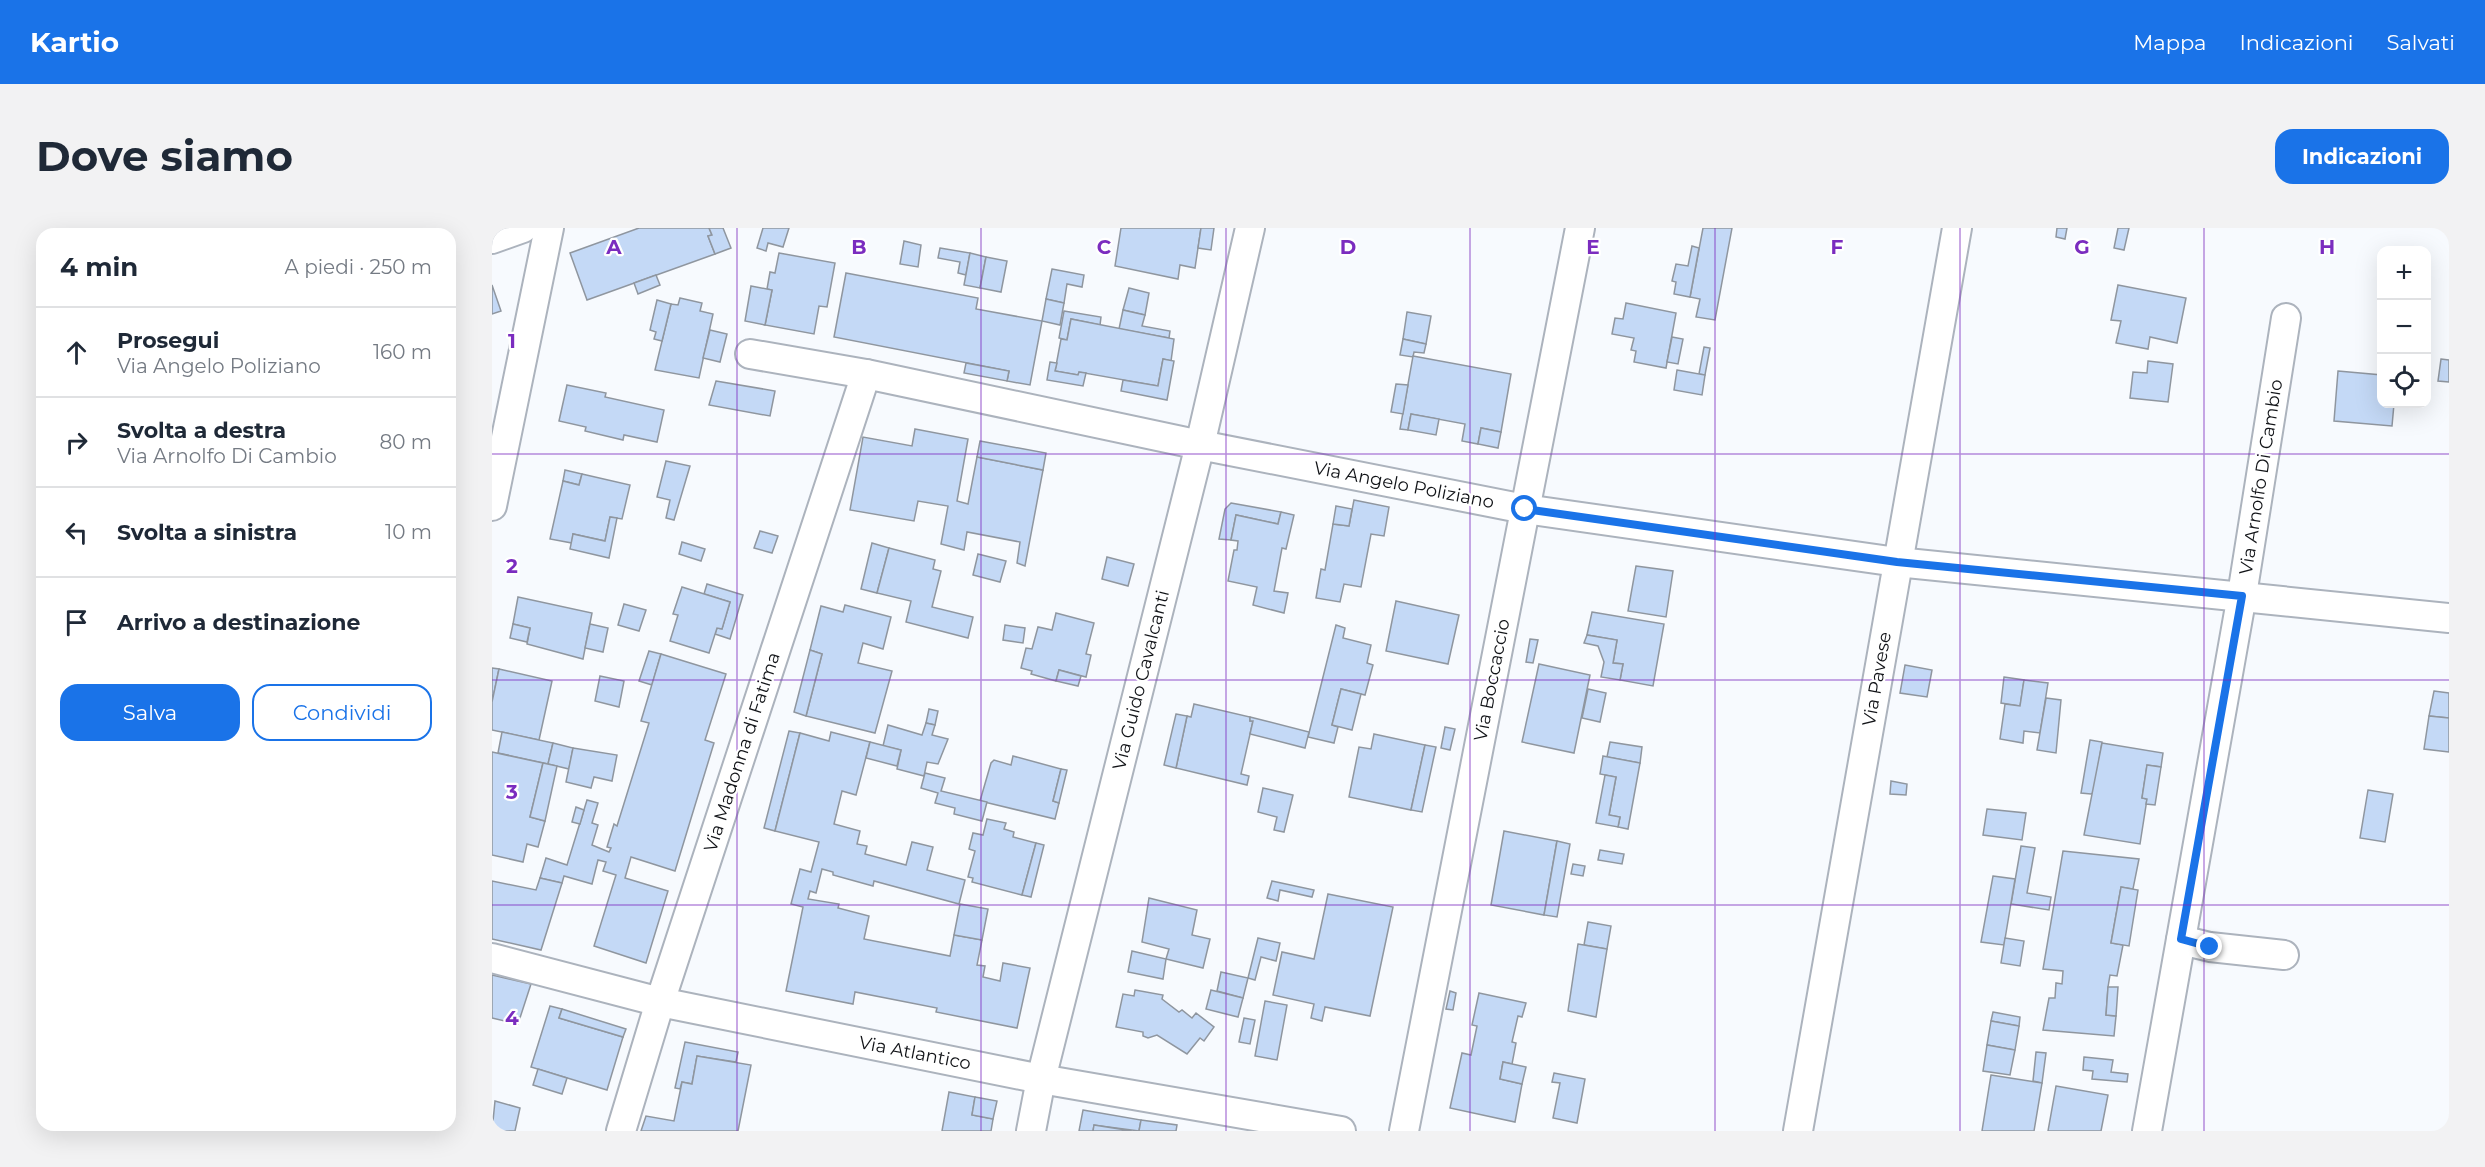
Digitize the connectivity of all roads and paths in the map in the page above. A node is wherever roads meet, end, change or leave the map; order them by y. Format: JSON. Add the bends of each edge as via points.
{"nodes":[{"id":1,"x":523,"y":228,"type":"edge"},
{"id":2,"x":549,"y":228,"type":"edge"},
{"id":3,"x":1250,"y":228,"type":"edge"},
{"id":4,"x":1580,"y":228,"type":"edge"},
{"id":5,"x":1957,"y":228,"type":"edge"},
{"id":6,"x":492,"y":239,"type":"edge"},
{"id":7,"x":2286,"y":318,"type":"dead end"},
{"id":8,"x":750,"y":354,"type":"dead end"},
{"id":9,"x":866,"y":374,"type":"junction"},
{"id":10,"x":1200,"y":445,"type":"junction"},
{"id":11,"x":492,"y":506,"type":"edge"},
{"id":12,"x":1525,"y":509,"type":"junction"},
{"id":13,"x":1897,"y":562,"type":"junction"},
{"id":14,"x":2242,"y":596,"type":"junction"},
{"id":15,"x":2449,"y":618,"type":"edge"},
{"id":16,"x":2181,"y":939,"type":"junction"},
{"id":17,"x":2284,"y":955,"type":"dead end"},
{"id":18,"x":492,"y":958,"type":"edge"},
{"id":19,"x":660,"y":1002,"type":"junction"},
{"id":20,"x":1041,"y":1078,"type":"junction"},
{"id":21,"x":621,"y":1131,"type":"edge"},
{"id":22,"x":1031,"y":1131,"type":"edge"},
{"id":23,"x":1341,"y":1131,"type":"edge"},
{"id":24,"x":1404,"y":1131,"type":"edge"},
{"id":25,"x":1798,"y":1131,"type":"edge"},
{"id":26,"x":2147,"y":1131,"type":"edge"}],
"edges":[{"from":1,"to":6,"type":"street"},
{"from":2,"to":11,"type":"street"},
{"from":3,"to":10,"type":"street","name":"Via Guido Cavalcanti"},
{"from":4,"to":12,"type":"street","name":"Via Boccaccio"},
{"from":5,"to":13,"type":"street","name":"Via Pavese"},
{"from":7,"to":14,"type":"street","name":"Via Arnolfo Di Cambio"},
{"from":8,"to":9,"type":"street","name":"Via Angelo Poliziano"},
{"from":9,"to":10,"type":"street","name":"Via Angelo Poliziano"},
{"from":9,"to":19,"type":"street","name":"Via Madonna di Fatima"},
{"from":10,"to":12,"type":"street","name":"Via Angelo Poliziano"},
{"from":10,"to":20,"type":"street","name":"Via Guido Cavalcanti"},
{"from":12,"to":13,"type":"street","name":"Via Angelo Poliziano"},
{"from":12,"to":24,"type":"street","name":"Via Boccaccio"},
{"from":13,"to":14,"type":"street","name":"Via Angelo Poliziano"},
{"from":13,"to":25,"type":"street","name":"Via Pavese"},
{"from":14,"to":15,"type":"street","name":"Via Angelo Poliziano"},
{"from":14,"to":16,"type":"street","name":"Via Arnolfo Di Cambio"},
{"from":16,"to":17,"type":"street","via":[[2210,947]]},
{"from":16,"to":26,"type":"street","name":"Via Arnolfo Di Cambio"},
{"from":18,"to":19,"type":"street","name":"Via Atlantico"},
{"from":19,"to":20,"type":"street","name":"Via Atlantico"},
{"from":19,"to":21,"type":"street","name":"Via Madonna di Fatima"},
{"from":20,"to":22,"type":"street","name":"Via Guido Cavalcanti"},
{"from":20,"to":23,"type":"street","name":"Via Atlantico"}]}
